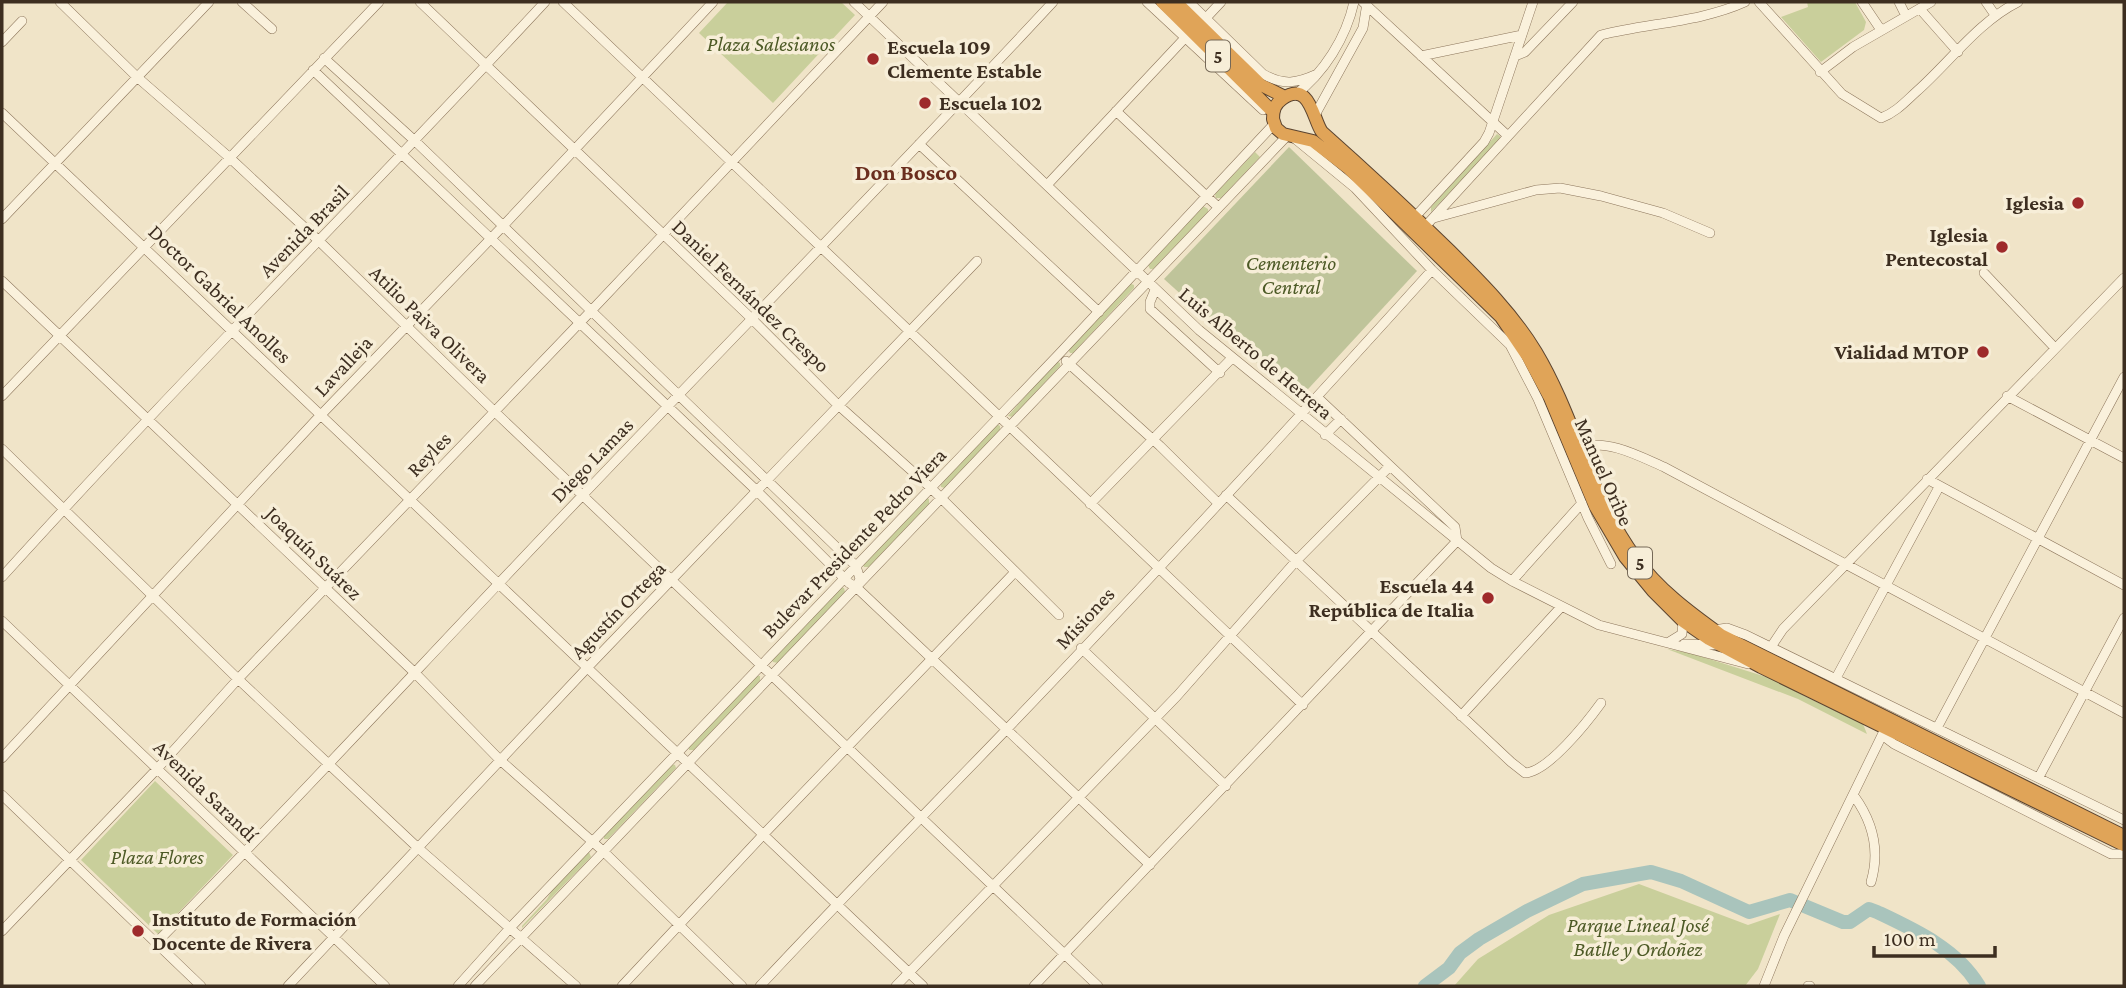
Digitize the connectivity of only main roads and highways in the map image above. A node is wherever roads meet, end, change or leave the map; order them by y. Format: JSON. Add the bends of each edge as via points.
{"nodes":[{"id":1,"x":1163,"y":2,"type":"edge"},
{"id":2,"x":1175,"y":2,"type":"edge"},
{"id":3,"x":1290,"y":96,"type":"junction"},
{"id":4,"x":1315,"y":117,"type":"junction"},
{"id":5,"x":1273,"y":118,"type":"junction"},
{"id":6,"x":1293,"y":136,"type":"junction"},
{"id":7,"x":1420,"y":224,"type":"junction"},
{"id":8,"x":1888,"y":723,"type":"junction"},
{"id":9,"x":2124,"y":836,"type":"edge"},
{"id":10,"x":2124,"y":845,"type":"edge"}],
"edges":[{"from":1,"to":5,"type":"highway","name":"Manuel Oribe","number":"5"},
{"from":2,"to":3,"type":"highway","name":"Manuel Oribe","number":"5","via":[[1261,85]]},
{"from":3,"to":4,"type":"highway","name":"Manuel Oribe","via":[[1308,100]]},
{"from":3,"to":5,"type":"highway","via":[[1278,102]]},
{"from":4,"to":6,"type":"highway","via":[[1308,131]]},
{"from":4,"to":7,"type":"highway","name":"Manuel Oribe","number":"5","via":[[1322,132]]},
{"from":5,"to":6,"type":"highway","name":"Manuel Oribe","via":[[1279,131]]},
{"from":6,"to":7,"type":"highway","name":"Manuel Oribe","number":"5","via":[[1313,141]]},
{"from":7,"to":8,"type":"highway","name":"Manuel Oribe","number":"5","via":[[1489,290],[1522,331],[1607,509],[1633,555],[1660,586],[1714,631]]},
{"from":7,"to":8,"type":"highway","name":"Manuel Oribe","number":"5","via":[[1516,338],[1550,398],[1608,530],[1653,591],[1683,621],[1720,645]]},
{"from":8,"to":9,"type":"highway","name":"Manuel Oribe","number":"5"},
{"from":8,"to":10,"type":"highway","name":"Manuel Oribe","number":"5"}]}
